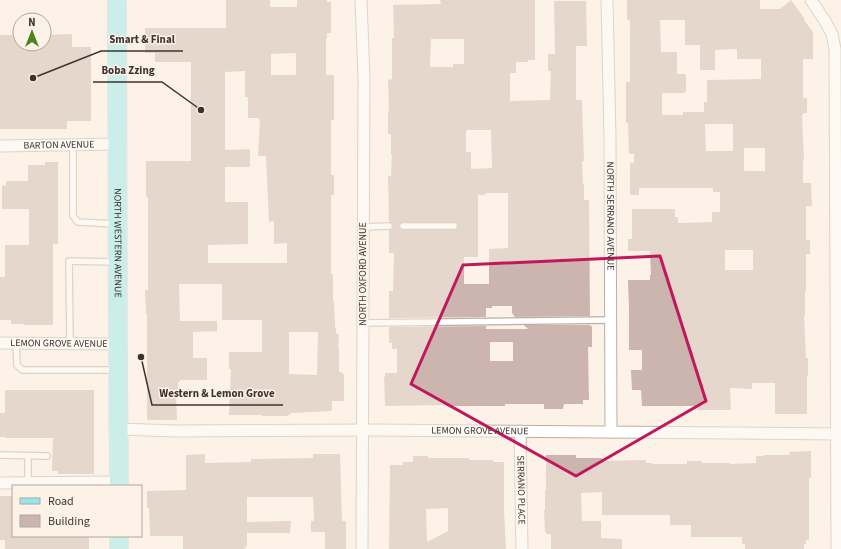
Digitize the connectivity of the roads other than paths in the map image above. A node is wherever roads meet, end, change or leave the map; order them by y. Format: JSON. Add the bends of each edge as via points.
{"nodes":[{"id":1,"x":117,"y":0,"type":"edge"},
{"id":2,"x":362,"y":0,"type":"edge"},
{"id":3,"x":608,"y":0,"type":"edge"},
{"id":4,"x":811,"y":0,"type":"edge"},
{"id":5,"x":118,"y":144,"type":"junction"},
{"id":6,"x":73,"y":145,"type":"junction"},
{"id":7,"x":0,"y":146,"type":"edge"},
{"id":8,"x":118,"y":225,"type":"junction"},
{"id":9,"x":388,"y":226,"type":"dead end"},
{"id":10,"x":403,"y":226,"type":"dead end"},
{"id":11,"x":454,"y":226,"type":"dead end"},
{"id":12,"x":363,"y":227,"type":"junction"},
{"id":13,"x":118,"y":262,"type":"junction"},
{"id":14,"x":611,"y":320,"type":"junction"},
{"id":15,"x":362,"y":322,"type":"junction"},
{"id":16,"x":0,"y":343,"type":"edge"},
{"id":17,"x":16,"y":343,"type":"junction"},
{"id":18,"x":70,"y":343,"type":"junction"},
{"id":19,"x":118,"y":344,"type":"junction"},
{"id":20,"x":118,"y":370,"type":"junction"},
{"id":21,"x":119,"y":430,"type":"junction"},
{"id":22,"x":362,"y":430,"type":"junction"},
{"id":23,"x":520,"y":431,"type":"junction"},
{"id":24,"x":611,"y":432,"type":"junction"},
{"id":25,"x":839,"y":434,"type":"edge"},
{"id":26,"x":0,"y":455,"type":"edge"},
{"id":27,"x":28,"y":456,"type":"junction"},
{"id":28,"x":47,"y":456,"type":"dead end"},
{"id":29,"x":28,"y":482,"type":"junction"},
{"id":30,"x":0,"y":483,"type":"edge"},
{"id":31,"x":119,"y":484,"type":"edge"},
{"id":32,"x":119,"y":537,"type":"edge"},
{"id":33,"x":119,"y":549,"type":"edge"},
{"id":34,"x":362,"y":549,"type":"edge"},
{"id":35,"x":522,"y":549,"type":"edge"},
{"id":36,"x":837,"y":549,"type":"edge"}],
"edges":[{"from":1,"to":5,"type":"main road","name":"NORTH WESTERN AVENUE"},
{"from":2,"to":12,"type":"street","name":"NORTH OXFORD AVENUE"},
{"from":3,"to":14,"type":"street","name":"NORTH SERRANO AVENUE"},
{"from":4,"to":25,"type":"street","via":[[832,34],[835,49]]},
{"from":5,"to":6,"type":"street","name":"BARTON AVENUE"},
{"from":5,"to":8,"type":"main road","name":"NORTH WESTERN AVENUE"},
{"from":6,"to":7,"type":"street","name":"BARTON AVENUE"},
{"from":6,"to":8,"type":"lane","via":[[73,216],[78,222]]},
{"from":8,"to":13,"type":"main road","name":"NORTH WESTERN AVENUE"},
{"from":9,"to":12,"type":"lane"},
{"from":10,"to":11,"type":"lane"},
{"from":12,"to":15,"type":"street","name":"NORTH OXFORD AVENUE"},
{"from":13,"to":18,"type":"lane","via":[[69,261]]},
{"from":13,"to":19,"type":"main road","name":"NORTH WESTERN AVENUE"},
{"from":14,"to":15,"type":"lane"},
{"from":14,"to":24,"type":"street","name":"NORTH SERRANO AVENUE"},
{"from":15,"to":22,"type":"street","name":"NORTH OXFORD AVENUE"},
{"from":16,"to":17,"type":"street","name":"LEMON GROVE AVENUE"},
{"from":17,"to":18,"type":"street","name":"LEMON GROVE AVENUE"},
{"from":17,"to":20,"type":"lane","via":[[17,365],[22,370]]},
{"from":18,"to":19,"type":"street","name":"LEMON GROVE AVENUE"},
{"from":19,"to":20,"type":"main road","name":"NORTH WESTERN AVENUE"},
{"from":20,"to":21,"type":"main road","name":"NORTH WESTERN AVENUE"},
{"from":21,"to":22,"type":"street","name":"LEMON GROVE AVENUE"},
{"from":21,"to":31,"type":"main road","name":"NORTH WESTERN AVENUE"},
{"from":22,"to":23,"type":"street","name":"LEMON GROVE AVENUE"},
{"from":22,"to":34,"type":"street","name":"NORTH OXFORD AVENUE"},
{"from":23,"to":24,"type":"street","name":"LEMON GROVE AVENUE"},
{"from":23,"to":35,"type":"street","name":"SERRANO PLACE"},
{"from":24,"to":25,"type":"street","name":"LEMON GROVE AVENUE"},
{"from":25,"to":36,"type":"street"},
{"from":26,"to":27,"type":"lane"},
{"from":27,"to":28,"type":"lane"},
{"from":27,"to":29,"type":"lane"},
{"from":29,"to":30,"type":"street"},
{"from":29,"to":31,"type":"street"},
{"from":32,"to":33,"type":"main road"}]}
